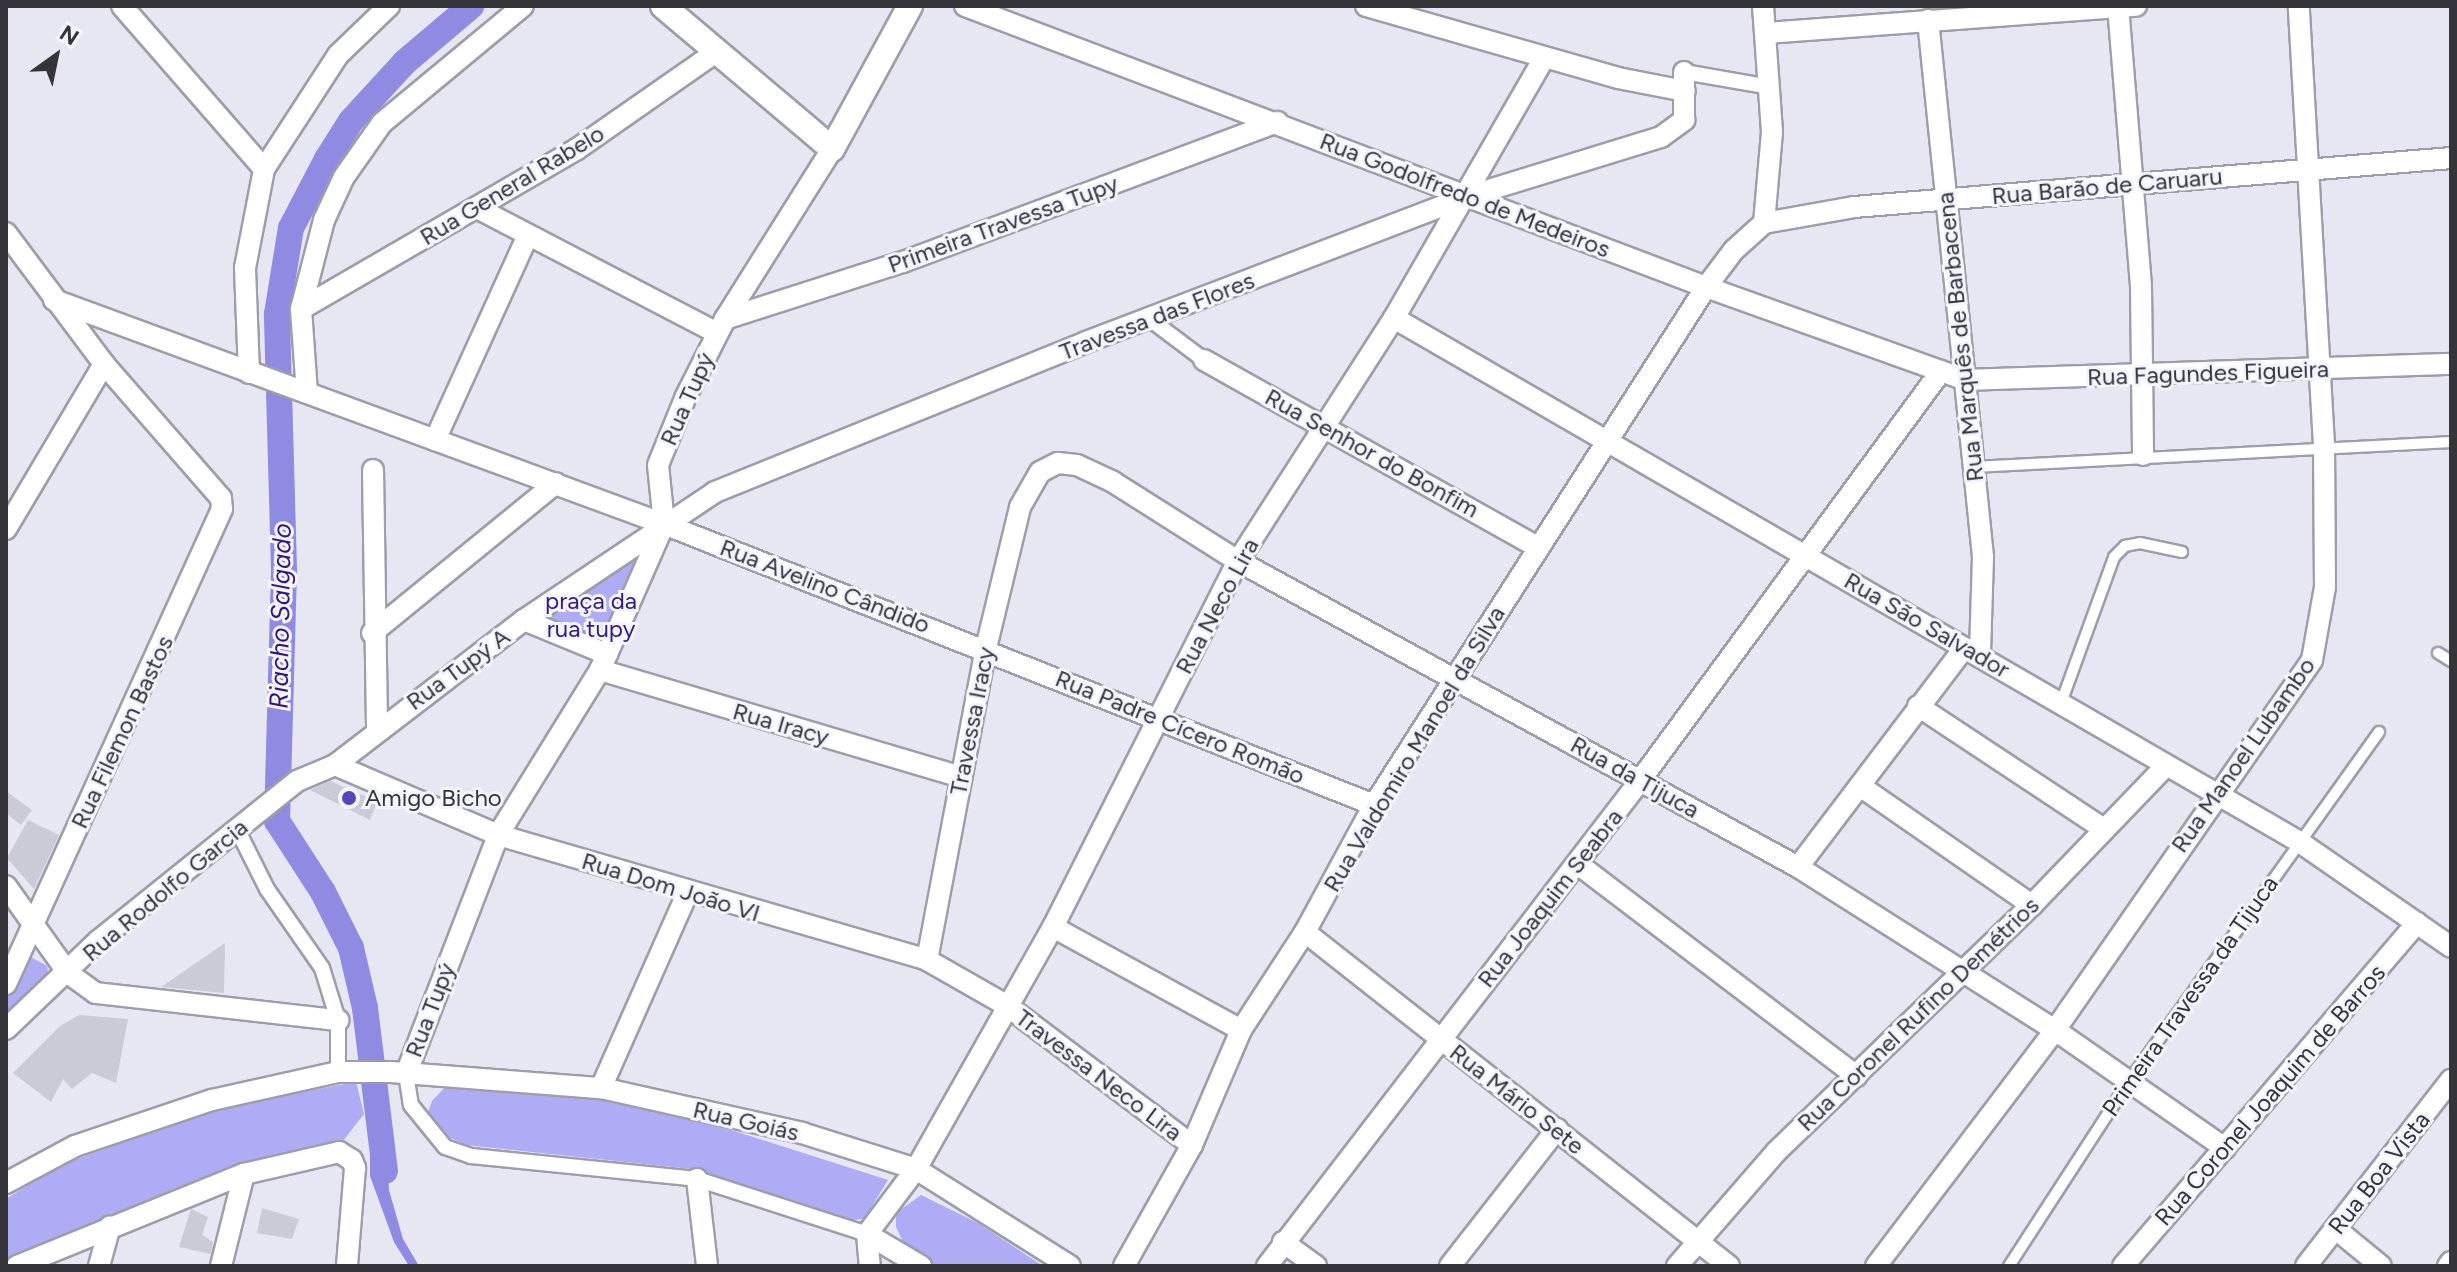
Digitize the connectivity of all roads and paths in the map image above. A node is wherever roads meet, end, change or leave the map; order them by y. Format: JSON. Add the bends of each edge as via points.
{"nodes":[{"id":1,"x":122,"y":6,"type":"edge"},
{"id":2,"x":389,"y":6,"type":"edge"},
{"id":3,"x":523,"y":6,"type":"edge"},
{"id":4,"x":663,"y":6,"type":"edge"},
{"id":5,"x":910,"y":6,"type":"edge"},
{"id":6,"x":965,"y":6,"type":"edge"},
{"id":7,"x":1366,"y":6,"type":"edge"},
{"id":8,"x":1763,"y":6,"type":"edge"},
{"id":9,"x":2299,"y":6,"type":"edge"},
{"id":10,"x":2124,"y":7,"type":"edge"},
{"id":11,"x":1928,"y":20,"type":"junction"},
{"id":12,"x":1766,"y":33,"type":"junction"},
{"id":13,"x":716,"y":52,"type":"junction"},
{"id":14,"x":1544,"y":58,"type":"junction"},
{"id":15,"x":1684,"y":82,"type":"junction"},
{"id":16,"x":1770,"y":87,"type":"junction"},
{"id":17,"x":1278,"y":122,"type":"junction"},
{"id":18,"x":832,"y":149,"type":"junction"},
{"id":19,"x":2451,"y":158,"type":"edge"},
{"id":20,"x":264,"y":169,"type":"junction"},
{"id":21,"x":2310,"y":170,"type":"junction"},
{"id":22,"x":2135,"y":183,"type":"junction"},
{"id":23,"x":1466,"y":197,"type":"junction"},
{"id":24,"x":1944,"y":199,"type":"junction"},
{"id":25,"x":479,"y":209,"type":"junction"},
{"id":26,"x":1764,"y":223,"type":"junction"},
{"id":27,"x":6,"y":233,"type":"edge"},
{"id":28,"x":527,"y":237,"type":"junction"},
{"id":29,"x":1706,"y":287,"type":"junction"},
{"id":30,"x":54,"y":300,"type":"junction"},
{"id":31,"x":301,"y":309,"type":"junction"},
{"id":32,"x":1394,"y":318,"type":"junction"},
{"id":33,"x":1151,"y":320,"type":"junction"},
{"id":34,"x":721,"y":326,"type":"junction"},
{"id":35,"x":1204,"y":360,"type":"joint"},
{"id":36,"x":104,"y":364,"type":"junction"},
{"id":37,"x":2451,"y":364,"type":"edge"},
{"id":38,"x":2319,"y":369,"type":"junction"},
{"id":39,"x":1941,"y":371,"type":"junction"},
{"id":40,"x":254,"y":374,"type":"junction"},
{"id":41,"x":2144,"y":377,"type":"junction"},
{"id":42,"x":1966,"y":380,"type":"junction"},
{"id":43,"x":307,"y":393,"type":"junction"},
{"id":44,"x":1324,"y":425,"type":"junction"},
{"id":45,"x":435,"y":440,"type":"junction"},
{"id":46,"x":1607,"y":440,"type":"junction"},
{"id":47,"x":2451,"y":442,"type":"edge"},
{"id":48,"x":2324,"y":445,"type":"junction"},
{"id":49,"x":2143,"y":455,"type":"junction"},
{"id":50,"x":1974,"y":467,"type":"junction"},
{"id":51,"x":373,"y":470,"type":"dead end"},
{"id":52,"x":556,"y":483,"type":"junction"},
{"id":53,"x":1030,"y":486,"type":"joint"},
{"id":54,"x":664,"y":524,"type":"junction"},
{"id":55,"x":6,"y":529,"type":"edge"},
{"id":56,"x":1539,"y":548,"type":"junction"},
{"id":57,"x":2182,"y":552,"type":"dead end"},
{"id":58,"x":1803,"y":553,"type":"junction"},
{"id":59,"x":1238,"y":561,"type":"junction"},
{"id":60,"x":524,"y":620,"type":"junction"},
{"id":61,"x":372,"y":633,"type":"junction"},
{"id":62,"x":986,"y":648,"type":"junction"},
{"id":63,"x":1972,"y":651,"type":"junction"},
{"id":64,"x":2438,"y":653,"type":"dead end"},
{"id":65,"x":2451,"y":661,"type":"edge"},
{"id":66,"x":603,"y":662,"type":"junction"},
{"id":67,"x":1455,"y":679,"type":"junction"},
{"id":68,"x":2061,"y":703,"type":"junction"},
{"id":69,"x":1918,"y":706,"type":"junction"},
{"id":70,"x":1159,"y":718,"type":"junction"},
{"id":71,"x":377,"y":728,"type":"junction"},
{"id":72,"x":2379,"y":732,"type":"dead end"},
{"id":73,"x":335,"y":765,"type":"junction"},
{"id":74,"x":2165,"y":767,"type":"junction"},
{"id":75,"x":961,"y":777,"type":"junction"},
{"id":76,"x":1639,"y":782,"type":"junction"},
{"id":77,"x":1860,"y":786,"type":"junction"},
{"id":78,"x":2215,"y":795,"type":"junction"},
{"id":79,"x":1374,"y":805,"type":"junction"},
{"id":80,"x":2104,"y":829,"type":"junction"},
{"id":81,"x":238,"y":831,"type":"junction"},
{"id":82,"x":498,"y":835,"type":"junction"},
{"id":83,"x":2298,"y":841,"type":"junction"},
{"id":84,"x":1578,"y":864,"type":"junction"},
{"id":85,"x":1798,"y":867,"type":"junction"},
{"id":86,"x":6,"y":886,"type":"edge"},
{"id":87,"x":687,"y":894,"type":"junction"},
{"id":88,"x":2032,"y":905,"type":"junction"},
{"id":89,"x":33,"y":923,"type":"junction"},
{"id":90,"x":2417,"y":923,"type":"junction"},
{"id":91,"x":1053,"y":927,"type":"junction"},
{"id":92,"x":1305,"y":932,"type":"junction"},
{"id":93,"x":2451,"y":947,"type":"edge"},
{"id":94,"x":927,"y":960,"type":"junction"},
{"id":95,"x":1963,"y":972,"type":"junction"},
{"id":96,"x":68,"y":973,"type":"junction"},
{"id":97,"x":6,"y":984,"type":"edge"},
{"id":98,"x":1006,"y":1005,"type":"junction"},
{"id":99,"x":338,"y":1020,"type":"junction"},
{"id":100,"x":6,"y":1029,"type":"edge"},
{"id":101,"x":1241,"y":1030,"type":"junction"},
{"id":102,"x":2055,"y":1030,"type":"junction"},
{"id":103,"x":1441,"y":1039,"type":"junction"},
{"id":104,"x":348,"y":1072,"type":"junction"},
{"id":105,"x":398,"y":1073,"type":"junction"},
{"id":106,"x":1856,"y":1076,"type":"junction"},
{"id":107,"x":2451,"y":1080,"type":"edge"},
{"id":108,"x":2127,"y":1084,"type":"junction"},
{"id":109,"x":601,"y":1088,"type":"junction"},
{"id":110,"x":1557,"y":1129,"type":"junction"},
{"id":111,"x":1192,"y":1145,"type":"junction"},
{"id":112,"x":2225,"y":1148,"type":"junction"},
{"id":113,"x":916,"y":1169,"type":"junction"},
{"id":114,"x":244,"y":1174,"type":"junction"},
{"id":115,"x":697,"y":1179,"type":"junction"},
{"id":116,"x":6,"y":1183,"type":"edge"},
{"id":117,"x":110,"y":1226,"type":"junction"},
{"id":118,"x":2336,"y":1229,"type":"junction"},
{"id":119,"x":867,"y":1234,"type":"junction"},
{"id":120,"x":1283,"y":1242,"type":"junction"},
{"id":121,"x":1699,"y":1242,"type":"junction"},
{"id":122,"x":17,"y":1266,"type":"edge"},
{"id":123,"x":99,"y":1266,"type":"edge"},
{"id":124,"x":221,"y":1266,"type":"edge"},
{"id":125,"x":347,"y":1266,"type":"edge"},
{"id":126,"x":707,"y":1266,"type":"edge"},
{"id":127,"x":870,"y":1266,"type":"edge"},
{"id":128,"x":921,"y":1266,"type":"edge"},
{"id":129,"x":1070,"y":1266,"type":"edge"},
{"id":130,"x":1124,"y":1266,"type":"edge"},
{"id":131,"x":1267,"y":1266,"type":"edge"},
{"id":132,"x":1316,"y":1266,"type":"edge"},
{"id":133,"x":1450,"y":1266,"type":"edge"},
{"id":134,"x":1677,"y":1266,"type":"edge"},
{"id":135,"x":1729,"y":1266,"type":"edge"},
{"id":136,"x":1876,"y":1266,"type":"edge"},
{"id":137,"x":2009,"y":1266,"type":"edge"},
{"id":138,"x":2123,"y":1266,"type":"edge"},
{"id":139,"x":2306,"y":1266,"type":"edge"},
{"id":140,"x":2381,"y":1266,"type":"edge"}],
"edges":[{"from":1,"to":20,"type":"street"},
{"from":2,"to":20,"type":"street","via":[[338,55]]},
{"from":3,"to":31,"type":"street","via":[[422,86],[359,154],[324,220]]},
{"from":4,"to":13,"type":"street"},
{"from":5,"to":18,"type":"street","name":"Rua Tupý"},
{"from":6,"to":17,"type":"street","name":"Rua Godolfredo de Medeiros"},
{"from":7,"to":14,"type":"street"},
{"from":8,"to":12,"type":"street"},
{"from":9,"to":21,"type":"street","name":"Rua Manoel Lubambo"},
{"from":10,"to":11,"type":"street"},
{"from":10,"to":22,"type":"street"},
{"from":11,"to":12,"type":"street"},
{"from":11,"to":24,"type":"street","name":"Rua Marquês de Barbacena"},
{"from":12,"to":16,"type":"street"},
{"from":13,"to":18,"type":"street"},
{"from":13,"to":25,"type":"street","name":"Rua General Rabelo"},
{"from":14,"to":15,"type":"street"},
{"from":14,"to":23,"type":"street","name":"Rua Neco Lira"},
{"from":15,"to":16,"type":"street"},
{"from":15,"to":23,"type":"street","name":"Travessa das Flores","via":[[1684,120],[1661,137]]},
{"from":16,"to":26,"type":"street","via":[[1770,189]]},
{"from":17,"to":23,"type":"street","name":"Rua Godolfredo de Medeiros"},
{"from":17,"to":34,"type":"street","name":"Primeira Travessa Tupy"},
{"from":18,"to":34,"type":"street","name":"Rua Tupý"},
{"from":19,"to":21,"type":"street","name":"Rua Barão de Caruaru"},
{"from":20,"to":40,"type":"street","via":[[245,268]]},
{"from":21,"to":22,"type":"street","name":"Rua Barão de Caruaru"},
{"from":21,"to":38,"type":"street","name":"Rua Manoel Lubambo"},
{"from":22,"to":24,"type":"street","name":"Rua Barão de Caruaru"},
{"from":22,"to":41,"type":"street"},
{"from":23,"to":29,"type":"street","name":"Rua Godolfredo de Medeiros"},
{"from":23,"to":32,"type":"street","name":"Rua Neco Lira"},
{"from":23,"to":33,"type":"street","name":"Travessa das Flores"},
{"from":24,"to":26,"type":"street","name":"Rua Barão de Caruaru"},
{"from":24,"to":42,"type":"street","name":"Rua Marquês de Barbacena"},
{"from":25,"to":28,"type":"street"},
{"from":25,"to":31,"type":"street","name":"Rua General Rabelo"},
{"from":26,"to":29,"type":"street","name":"Rua Valdomiro Manoel da Silva","via":[[1734,250]]},
{"from":27,"to":30,"type":"street"},
{"from":28,"to":34,"type":"street"},
{"from":28,"to":45,"type":"street"},
{"from":29,"to":39,"type":"street","name":"Rua Godolfredo de Medeiros"},
{"from":29,"to":46,"type":"street","name":"Rua Valdomiro Manoel da Silva"},
{"from":30,"to":36,"type":"street"},
{"from":30,"to":40,"type":"street","name":"Rua Avelino Cândido"},
{"from":31,"to":43,"type":"street"},
{"from":32,"to":44,"type":"street","name":"Rua Neco Lira"},
{"from":32,"to":46,"type":"street","name":"Rua São Salvador"},
{"from":33,"to":35,"type":"street"},
{"from":33,"to":54,"type":"street","name":"Travessa das Flores","via":[[715,492]]},
{"from":34,"to":54,"type":"street","name":"Rua Tupý","via":[[658,465]]},
{"from":35,"to":44,"type":"street","name":"Rua Senhor do Bonfim"},
{"from":36,"to":55,"type":"street"},
{"from":36,"to":89,"type":"street","name":"Rua Filemon Bastos","via":[[208,481],[222,509]]},
{"from":37,"to":38,"type":"street","name":"Rua Fagundes Figueira"},
{"from":38,"to":41,"type":"street","name":"Rua Fagundes Figueira"},
{"from":38,"to":48,"type":"street","name":"Rua Manoel Lubambo"},
{"from":39,"to":42,"type":"street","name":"Rua Godolfredo de Medeiros"},
{"from":39,"to":58,"type":"street","name":"Rua Joaquim Seabra"},
{"from":40,"to":43,"type":"street","name":"Rua Avelino Cândido"},
{"from":41,"to":42,"type":"street","name":"Rua Fagundes Figueira"},
{"from":41,"to":49,"type":"street"},
{"from":42,"to":50,"type":"street","name":"Rua Marquês de Barbacena"},
{"from":43,"to":45,"type":"street","name":"Rua Avelino Cândido"},
{"from":44,"to":56,"type":"street","name":"Rua Senhor do Bonfim"},
{"from":44,"to":59,"type":"street","name":"Rua Neco Lira"},
{"from":45,"to":52,"type":"street","name":"Rua Avelino Cândido"},
{"from":46,"to":56,"type":"street","name":"Rua Valdomiro Manoel da Silva"},
{"from":46,"to":58,"type":"street","name":"Rua São Salvador"},
{"from":47,"to":48,"type":"lane"},
{"from":48,"to":49,"type":"lane"},
{"from":48,"to":78,"type":"street","name":"Rua Manoel Lubambo","via":[[2325,587],[2312,660]]},
{"from":49,"to":50,"type":"lane"},
{"from":50,"to":63,"type":"street","name":"Rua Marquês de Barbacena","via":[[1983,557]]},
{"from":51,"to":61,"type":"street"},
{"from":52,"to":54,"type":"street","name":"Rua Avelino Cândido"},
{"from":52,"to":61,"type":"street"},
{"from":53,"to":59,"type":"street","name":"Rua da Tijuca","via":[[1040,472],[1058,463],[1077,465]]},
{"from":53,"to":62,"type":"street","name":"Travessa Iracy","via":[[1020,507]]},
{"from":54,"to":60,"type":"street","name":"Rua Tupý A"},
{"from":54,"to":62,"type":"street","name":"Rua Avelino Cândido"},
{"from":54,"to":66,"type":"street","name":"Rua Tupý"},
{"from":56,"to":67,"type":"street","name":"Rua Valdomiro Manoel da Silva"},
{"from":57,"to":68,"type":"lane","via":[[2140,543],[2125,546],[2114,557]]},
{"from":58,"to":63,"type":"street","name":"Rua São Salvador"},
{"from":58,"to":76,"type":"street","name":"Rua Joaquim Seabra"},
{"from":59,"to":67,"type":"street","name":"Rua da Tijuca"},
{"from":59,"to":70,"type":"street","name":"Rua Neco Lira"},
{"from":60,"to":66,"type":"street","name":"Rua Iracy"},
{"from":60,"to":71,"type":"street","name":"Rua Tupý A"},
{"from":61,"to":71,"type":"street"},
{"from":62,"to":70,"type":"street","name":"Rua Padre Cícero Romão"},
{"from":62,"to":75,"type":"street","name":"Travessa Iracy"},
{"from":63,"to":68,"type":"street","name":"Rua São Salvador"},
{"from":63,"to":69,"type":"street"},
{"from":64,"to":65,"type":"lane"},
{"from":66,"to":75,"type":"street","name":"Rua Iracy"},
{"from":66,"to":82,"type":"street","name":"Rua Tupý"},
{"from":67,"to":76,"type":"street","name":"Rua da Tijuca"},
{"from":67,"to":79,"type":"street","name":"Rua Valdomiro Manoel da Silva"},
{"from":68,"to":74,"type":"street","name":"Rua São Salvador"},
{"from":69,"to":77,"type":"street"},
{"from":69,"to":80,"type":"street"},
{"from":70,"to":79,"type":"street","name":"Rua Padre Cícero Romão"},
{"from":70,"to":91,"type":"street","name":"Rua Neco Lira"},
{"from":71,"to":73,"type":"street","name":"Rua Tupý A"},
{"from":72,"to":83,"type":"lane","name":"Primeira Travessa da Tijuca"},
{"from":73,"to":81,"type":"street","name":"Rua Rodolfo Garcia","via":[[297,781]]},
{"from":73,"to":82,"type":"street","name":"Rua Dom João VI"},
{"from":74,"to":78,"type":"street","name":"Rua São Salvador"},
{"from":74,"to":80,"type":"street","name":"Rua Coronel Rufino Demétrios"},
{"from":75,"to":94,"type":"street","name":"Travessa Iracy"},
{"from":76,"to":84,"type":"street","name":"Rua Joaquim Seabra"},
{"from":76,"to":85,"type":"street","name":"Rua da Tijuca"},
{"from":77,"to":85,"type":"street"},
{"from":77,"to":88,"type":"street"},
{"from":78,"to":83,"type":"street","name":"Rua São Salvador"},
{"from":78,"to":102,"type":"street","name":"Rua Manoel Lubambo"},
{"from":79,"to":92,"type":"street","name":"Rua Valdomiro Manoel da Silva"},
{"from":80,"to":88,"type":"street","name":"Rua Coronel Rufino Demétrios"},
{"from":81,"to":96,"type":"street","name":"Rua Rodolfo Garcia","via":[[98,941]]},
{"from":81,"to":99,"type":"street","via":[[267,889],[322,968]]},
{"from":82,"to":87,"type":"street","name":"Rua Dom João VI"},
{"from":82,"to":105,"type":"street","name":"Rua Tupý"},
{"from":83,"to":90,"type":"street","name":"Rua São Salvador"},
{"from":83,"to":108,"type":"lane","name":"Primeira Travessa da Tijuca"},
{"from":84,"to":103,"type":"street","name":"Rua Joaquim Seabra"},
{"from":84,"to":106,"type":"street"},
{"from":85,"to":95,"type":"street","name":"Rua da Tijuca"},
{"from":86,"to":89,"type":"street"},
{"from":87,"to":94,"type":"street","name":"Rua Dom João VI"},
{"from":87,"to":109,"type":"street"},
{"from":88,"to":95,"type":"street","name":"Rua Coronel Rufino Demétrios"},
{"from":89,"to":96,"type":"street"},
{"from":89,"to":97,"type":"street","name":"Rua Filemon Bastos"},
{"from":90,"to":93,"type":"street","name":"Rua São Salvador"},
{"from":90,"to":112,"type":"street","name":"Rua Coronel Joaquim de Barros"},
{"from":91,"to":98,"type":"street","name":"Rua Neco Lira"},
{"from":91,"to":101,"type":"street"},
{"from":92,"to":101,"type":"street","name":"Rua Valdomiro Manoel da Silva"},
{"from":92,"to":103,"type":"street","name":"Rua Mário Sete"},
{"from":94,"to":98,"type":"street","name":"Rua Dom João VI"},
{"from":95,"to":102,"type":"street","name":"Rua da Tijuca"},
{"from":95,"to":106,"type":"street","name":"Rua Coronel Rufino Demétrios"},
{"from":96,"to":99,"type":"street","via":[[96,993],[126,999]]},
{"from":96,"to":100,"type":"street","name":"Rua Rodolfo Garcia"},
{"from":98,"to":111,"type":"street","name":"Travessa Neco Lira"},
{"from":98,"to":113,"type":"street","name":"Rua Neco Lira"},
{"from":99,"to":104,"type":"street"},
{"from":101,"to":111,"type":"street","name":"Rua Valdomiro Manoel da Silva"},
{"from":102,"to":108,"type":"street","name":"Rua da Tijuca"},
{"from":102,"to":136,"type":"street","name":"Rua Manoel Lubambo"},
{"from":103,"to":110,"type":"street","name":"Rua Mário Sete"},
{"from":103,"to":120,"type":"street","name":"Rua Joaquim Seabra"},
{"from":104,"to":105,"type":"street","name":"Rua Goiás"},
{"from":104,"to":116,"type":"street","name":"Rua Goiás","via":[[212,1100],[104,1135]]},
{"from":105,"to":109,"type":"street","name":"Rua Goiás"},
{"from":105,"to":115,"type":"street","via":[[411,1105],[445,1147],[471,1156]]},
{"from":106,"to":121,"type":"street","name":"Rua Coronel Rufino Demétrios","via":[[1776,1152]]},
{"from":107,"to":118,"type":"street","name":"Rua Boa Vista"},
{"from":108,"to":112,"type":"street","name":"Rua da Tijuca"},
{"from":108,"to":137,"type":"lane","name":"Primeira Travessa da Tijuca"},
{"from":109,"to":113,"type":"street","name":"Rua Goiás","via":[[802,1133]]},
{"from":110,"to":121,"type":"street","name":"Rua Mário Sete"},
{"from":110,"to":133,"type":"street"},
{"from":111,"to":130,"type":"street","name":"Rua Valdomiro Manoel da Silva"},
{"from":112,"to":138,"type":"street","name":"Rua Coronel Joaquim de Barros"},
{"from":113,"to":119,"type":"street","name":"Rua Neco Lira"},
{"from":113,"to":129,"type":"street","name":"Rua Goiás"},
{"from":114,"to":117,"type":"street"},
{"from":114,"to":124,"type":"street"},
{"from":114,"to":125,"type":"street","via":[[333,1152],[349,1157],[355,1168]]},
{"from":115,"to":119,"type":"street"},
{"from":115,"to":126,"type":"street"},
{"from":117,"to":122,"type":"street"},
{"from":117,"to":123,"type":"street"},
{"from":118,"to":139,"type":"street","name":"Rua Boa Vista"},
{"from":118,"to":140,"type":"street"},
{"from":119,"to":127,"type":"street"},
{"from":119,"to":128,"type":"street"},
{"from":120,"to":131,"type":"street","name":"Rua Joaquim Seabra"},
{"from":120,"to":132,"type":"street"},
{"from":121,"to":134,"type":"street","name":"Rua Coronel Rufino Demétrios"},
{"from":121,"to":135,"type":"street","name":"Rua Mário Sete"}]}
